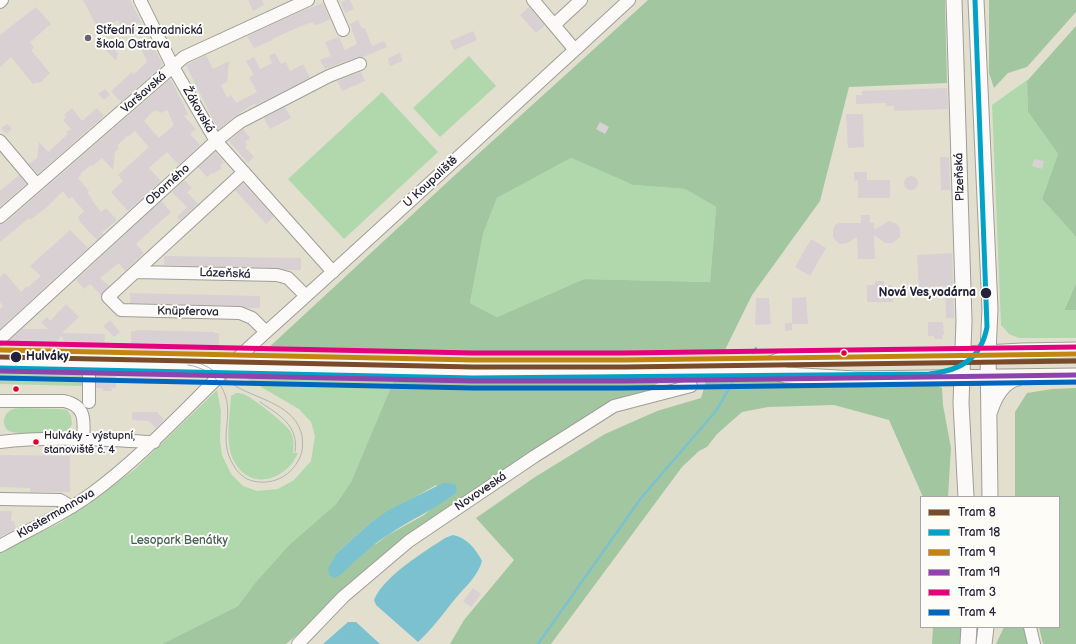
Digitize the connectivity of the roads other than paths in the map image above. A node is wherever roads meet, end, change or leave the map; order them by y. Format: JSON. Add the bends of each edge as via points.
{"nodes":[{"id":1,"x":2,"y":0,"type":"edge"},
{"id":2,"x":140,"y":0,"type":"edge"},
{"id":3,"x":308,"y":0,"type":"edge"},
{"id":4,"x":330,"y":0,"type":"edge"},
{"id":5,"x":533,"y":0,"type":"edge"},
{"id":6,"x":582,"y":0,"type":"edge"},
{"id":7,"x":629,"y":0,"type":"edge"},
{"id":8,"x":954,"y":0,"type":"edge"},
{"id":9,"x":976,"y":0,"type":"edge"},
{"id":10,"x":0,"y":2,"type":"edge"},
{"id":11,"x":554,"y":25,"type":"junction"},
{"id":12,"x":343,"y":30,"type":"dead end"},
{"id":13,"x":575,"y":50,"type":"junction"},
{"id":14,"x":360,"y":64,"type":"dead end"},
{"id":15,"x":173,"y":67,"type":"junction"},
{"id":16,"x":0,"y":141,"type":"edge"},
{"id":17,"x":216,"y":141,"type":"junction"},
{"id":18,"x":244,"y":172,"type":"junction"},
{"id":19,"x":37,"y":185,"type":"junction"},
{"id":20,"x":0,"y":217,"type":"edge"},
{"id":21,"x":136,"y":272,"type":"junction"},
{"id":22,"x":333,"y":272,"type":"junction"},
{"id":23,"x":306,"y":296,"type":"junction"},
{"id":24,"x":266,"y":332,"type":"junction"},
{"id":25,"x":0,"y":339,"type":"edge"},
{"id":26,"x":1076,"y":350,"type":"edge"},
{"id":27,"x":988,"y":353,"type":"junction"},
{"id":28,"x":962,"y":354,"type":"junction"},
{"id":29,"x":0,"y":359,"type":"edge"},
{"id":30,"x":89,"y":361,"type":"junction"},
{"id":31,"x":232,"y":364,"type":"junction"},
{"id":32,"x":755,"y":367,"type":"junction"},
{"id":33,"x":1076,"y":376,"type":"edge"},
{"id":34,"x":1019,"y":377,"type":"junction"},
{"id":35,"x":962,"y":378,"type":"junction"},
{"id":36,"x":988,"y":378,"type":"junction"},
{"id":37,"x":691,"y":386,"type":"dead end"},
{"id":38,"x":0,"y":401,"type":"edge"},
{"id":39,"x":89,"y":402,"type":"dead end"},
{"id":40,"x":989,"y":415,"type":"junction"},
{"id":41,"x":83,"y":440,"type":"junction"},
{"id":42,"x":0,"y":442,"type":"edge"},
{"id":43,"x":154,"y":442,"type":"junction"},
{"id":44,"x":965,"y":471,"type":"junction"},
{"id":45,"x":959,"y":496,"type":"edge"},
{"id":46,"x":966,"y":496,"type":"edge"},
{"id":47,"x":990,"y":496,"type":"edge"},
{"id":48,"x":0,"y":499,"type":"edge"},
{"id":49,"x":72,"y":507,"type":"junction"},
{"id":50,"x":0,"y":546,"type":"edge"},
{"id":51,"x":969,"y":628,"type":"edge"},
{"id":52,"x":986,"y":628,"type":"edge"},
{"id":53,"x":1030,"y":628,"type":"edge"},
{"id":54,"x":298,"y":644,"type":"edge"},
{"id":55,"x":968,"y":644,"type":"edge"},
{"id":56,"x":984,"y":644,"type":"edge"},
{"id":57,"x":1034,"y":644,"type":"edge"}],
"edges":[{"from":1,"to":10,"type":"street"},
{"from":2,"to":15,"type":"street","name":"Žákovská"},
{"from":3,"to":15,"type":"street","name":"Varšavská","via":[[184,57]]},
{"from":4,"to":12,"type":"street"},
{"from":5,"to":11,"type":"street"},
{"from":6,"to":11,"type":"street"},
{"from":7,"to":13,"type":"street","name":"U Koupaliště"},
{"from":8,"to":28,"type":"main road","name":"Plzeňská","via":[[964,321]]},
{"from":9,"to":27,"type":"main road","name":"Plzeňská","via":[[990,310]]},
{"from":11,"to":13,"type":"street"},
{"from":13,"to":22,"type":"street","name":"U Koupaliště"},
{"from":14,"to":17,"type":"street","name":"Oborného","via":[[330,76],[240,122]]},
{"from":15,"to":17,"type":"street","name":"Žákovská"},
{"from":15,"to":19,"type":"street","name":"Varšavská"},
{"from":16,"to":19,"type":"street"},
{"from":17,"to":18,"type":"street","name":"Žákovská"},
{"from":17,"to":25,"type":"street","name":"Oborného"},
{"from":18,"to":21,"type":"street"},
{"from":18,"to":22,"type":"street","name":"Žákovská"},
{"from":19,"to":20,"type":"street","name":"Varšavská"},
{"from":21,"to":23,"type":"street","name":"Lázeňská","via":[[277,275],[288,278]]},
{"from":21,"to":24,"type":"street","name":"Knüpferova","via":[[108,297],[121,310],[240,313],[252,318]]},
{"from":22,"to":23,"type":"street","name":"U Koupaliště"},
{"from":23,"to":24,"type":"street","name":"U Koupaliště"},
{"from":24,"to":31,"type":"street","name":"U Koupaliště"},
{"from":26,"to":27,"type":"main road"},
{"from":27,"to":28,"type":"main road"},
{"from":27,"to":36,"type":"main road","name":"Plzeňská"},
{"from":28,"to":32,"type":"main road","via":[[784,359]]},
{"from":28,"to":35,"type":"main road","name":"Plzeňská"},
{"from":29,"to":30,"type":"main road"},
{"from":30,"to":31,"type":"main road"},
{"from":30,"to":39,"type":"street"},
{"from":31,"to":32,"type":"main road","via":[[474,369]]},
{"from":31,"to":43,"type":"street","name":"Klostermannova"},
{"from":32,"to":35,"type":"main road","via":[[801,376],[860,379]]},
{"from":33,"to":34,"type":"main road"},
{"from":34,"to":36,"type":"main road"},
{"from":34,"to":40,"type":"main road","via":[[1003,386],[994,400]]},
{"from":35,"to":36,"type":"main road"},
{"from":35,"to":44,"type":"main road","name":"Plzeňská"},
{"from":36,"to":40,"type":"main road","name":"Plzeňská"},
{"from":37,"to":54,"type":"street","name":"Novoveská","via":[[614,406],[535,456],[409,541],[343,597]]},
{"from":38,"to":41,"type":"street","via":[[71,403],[77,406],[84,419]]},
{"from":40,"to":47,"type":"main road","name":"Plzeňská"},
{"from":41,"to":42,"type":"street"},
{"from":41,"to":43,"type":"street"},
{"from":43,"to":49,"type":"street","name":"Klostermannova"},
{"from":44,"to":45,"type":"street"},
{"from":44,"to":46,"type":"main road","name":"Plzeňská"},
{"from":48,"to":49,"type":"street","via":[[60,500]]},
{"from":49,"to":50,"type":"street","name":"Klostermannova"},
{"from":51,"to":55,"type":"main road"},
{"from":52,"to":56,"type":"main road"},
{"from":53,"to":57,"type":"street"}]}
